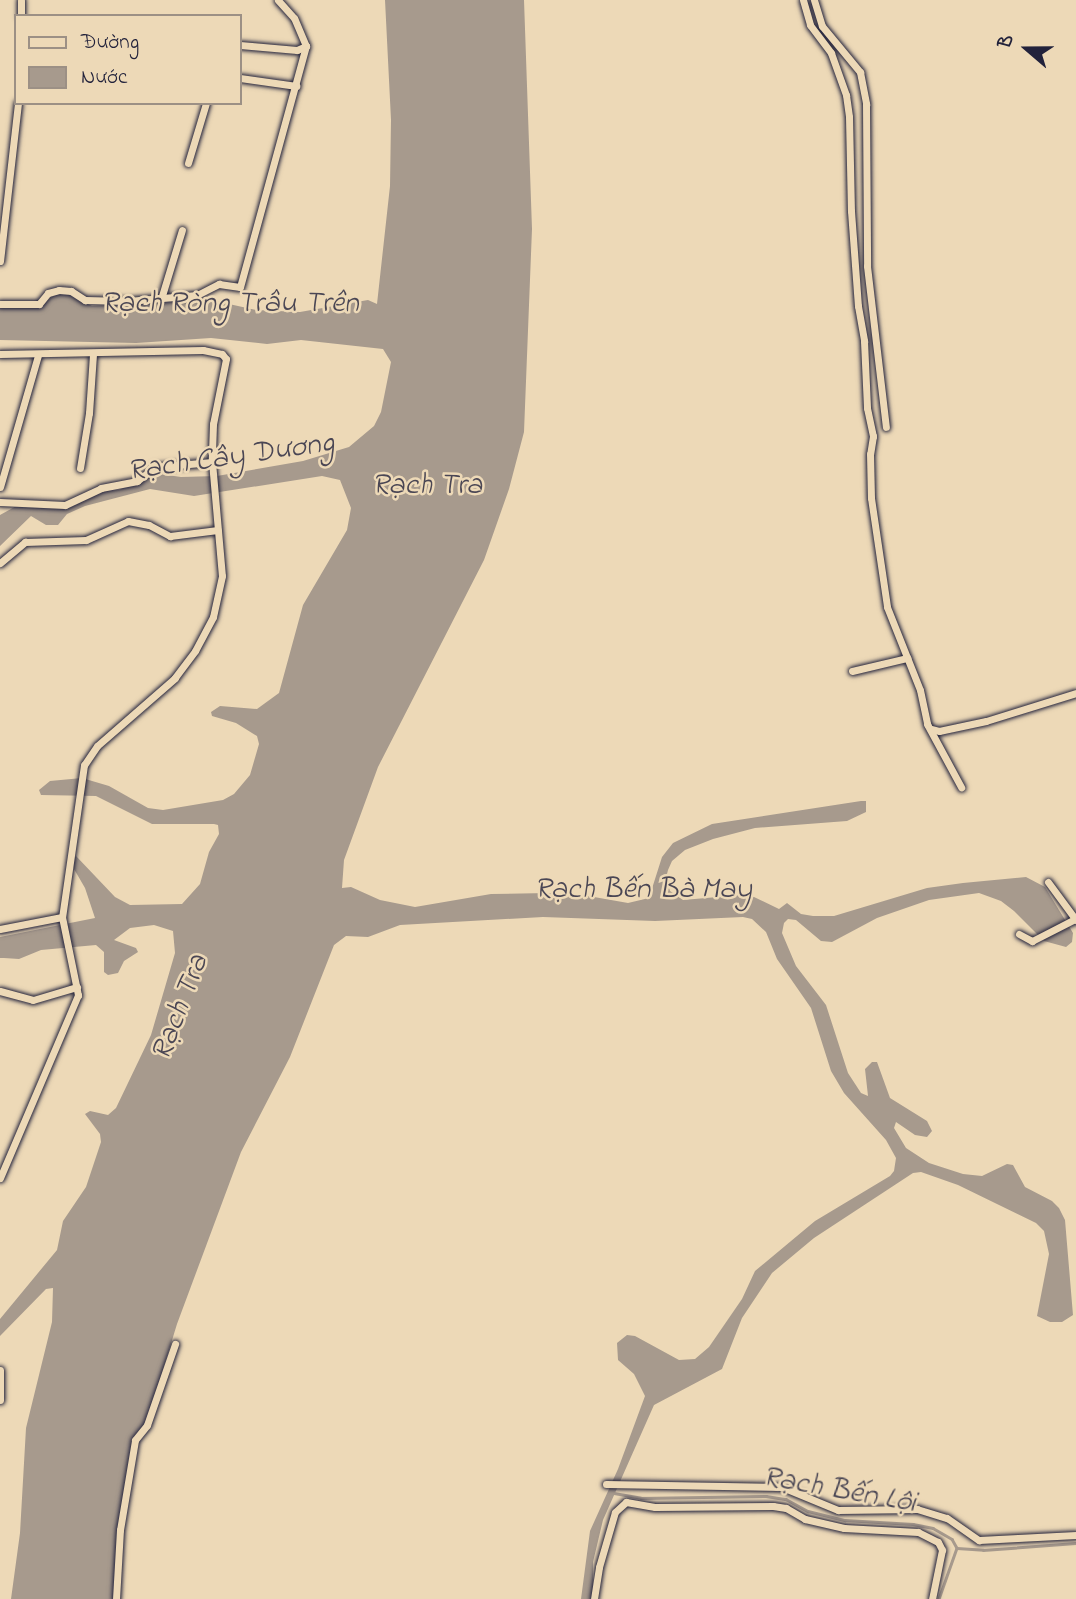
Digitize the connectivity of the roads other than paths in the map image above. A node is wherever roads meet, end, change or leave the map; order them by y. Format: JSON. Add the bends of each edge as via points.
{"nodes":[{"id":1,"x":278,"y":0,"type":"edge"},
{"id":2,"x":803,"y":0,"type":"edge"},
{"id":3,"x":814,"y":0,"type":"edge"},
{"id":4,"x":242,"y":45,"type":"edge"},
{"id":5,"x":306,"y":46,"type":"junction"},
{"id":6,"x":242,"y":78,"type":"edge"},
{"id":7,"x":296,"y":86,"type":"junction"},
{"id":8,"x":18,"y":105,"type":"edge"},
{"id":9,"x":205,"y":105,"type":"edge"},
{"id":10,"x":188,"y":163,"type":"dead end"},
{"id":11,"x":182,"y":230,"type":"dead end"},
{"id":12,"x":0,"y":261,"type":"edge"},
{"id":13,"x":161,"y":299,"type":"junction"},
{"id":14,"x":0,"y":304,"type":"edge"},
{"id":15,"x":0,"y":354,"type":"edge"},
{"id":16,"x":93,"y":354,"type":"junction"},
{"id":17,"x":38,"y":355,"type":"junction"},
{"id":18,"x":886,"y":427,"type":"dead end"},
{"id":19,"x":212,"y":464,"type":"junction"},
{"id":20,"x":80,"y":468,"type":"dead end"},
{"id":21,"x":0,"y":487,"type":"edge"},
{"id":22,"x":0,"y":502,"type":"edge"},
{"id":23,"x":218,"y":530,"type":"junction"},
{"id":24,"x":0,"y":563,"type":"edge"},
{"id":25,"x":906,"y":658,"type":"junction"},
{"id":26,"x":852,"y":671,"type":"dead end"},
{"id":27,"x":1076,"y":693,"type":"edge"},
{"id":28,"x":931,"y":729,"type":"junction"},
{"id":29,"x":961,"y":786,"type":"dead end"},
{"id":30,"x":1048,"y":882,"type":"dead end"},
{"id":31,"x":63,"y":919,"type":"junction"},
{"id":32,"x":1073,"y":921,"type":"edge"},
{"id":33,"x":0,"y":929,"type":"edge"},
{"id":34,"x":1019,"y":934,"type":"dead end"},
{"id":35,"x":77,"y":988,"type":"junction"},
{"id":36,"x":0,"y":991,"type":"edge"},
{"id":37,"x":0,"y":1178,"type":"edge"},
{"id":38,"x":175,"y":1344,"type":"dead end"},
{"id":39,"x":0,"y":1370,"type":"edge"},
{"id":40,"x":0,"y":1400,"type":"edge"},
{"id":41,"x":608,"y":1484,"type":"dead end"},
{"id":42,"x":1076,"y":1535,"type":"edge"},
{"id":43,"x":116,"y":1599,"type":"edge"},
{"id":44,"x":594,"y":1599,"type":"edge"},
{"id":45,"x":932,"y":1599,"type":"edge"}],
"edges":[{"from":1,"to":5,"type":"street","via":[[294,18]]},
{"from":2,"to":25,"type":"street","via":[[807,19],[831,52],[846,95],[858,306],[873,436],[871,498],[887,607]]},
{"from":3,"to":18,"type":"street","via":[[822,26],[860,72],[866,104],[867,266]]},
{"from":4,"to":5,"type":"street","via":[[297,50]]},
{"from":5,"to":7,"type":"street"},
{"from":6,"to":7,"type":"street"},
{"from":7,"to":13,"type":"street","via":[[241,286],[219,284],[197,295]]},
{"from":8,"to":12,"type":"street"},
{"from":9,"to":10,"type":"street"},
{"from":11,"to":13,"type":"street"},
{"from":13,"to":14,"type":"street","via":[[85,300],[59,290],[48,293],[38,304]]},
{"from":15,"to":17,"type":"street"},
{"from":16,"to":17,"type":"street"},
{"from":16,"to":19,"type":"street","via":[[203,350],[222,354],[226,359],[213,424]]},
{"from":16,"to":20,"type":"street"},
{"from":17,"to":21,"type":"street"},
{"from":19,"to":22,"type":"street","via":[[155,467],[137,481],[102,488],[65,505]]},
{"from":19,"to":23,"type":"street"},
{"from":23,"to":24,"type":"street","via":[[170,536],[128,521],[86,540],[26,542]]},
{"from":23,"to":31,"type":"street","via":[[222,576],[213,617],[195,651],[175,678],[97,746],[83,769]]},
{"from":25,"to":26,"type":"street"},
{"from":25,"to":28,"type":"street"},
{"from":27,"to":28,"type":"street","via":[[986,721]]},
{"from":28,"to":29,"type":"street"},
{"from":30,"to":32,"type":"street"},
{"from":31,"to":33,"type":"street"},
{"from":31,"to":35,"type":"street"},
{"from":32,"to":34,"type":"street","via":[[1032,940]]},
{"from":35,"to":36,"type":"street","via":[[33,1000]]},
{"from":35,"to":37,"type":"street","via":[[76,1002]]},
{"from":38,"to":43,"type":"street","via":[[147,1424],[135,1440],[120,1530]]},
{"from":39,"to":40,"type":"street"},
{"from":41,"to":42,"type":"street","via":[[782,1487],[838,1510],[917,1509],[947,1518],[979,1540]]},
{"from":44,"to":45,"type":"street","via":[[615,1511],[626,1502],[655,1507],[773,1506],[844,1528],[918,1532],[938,1542],[942,1550]]}]}
